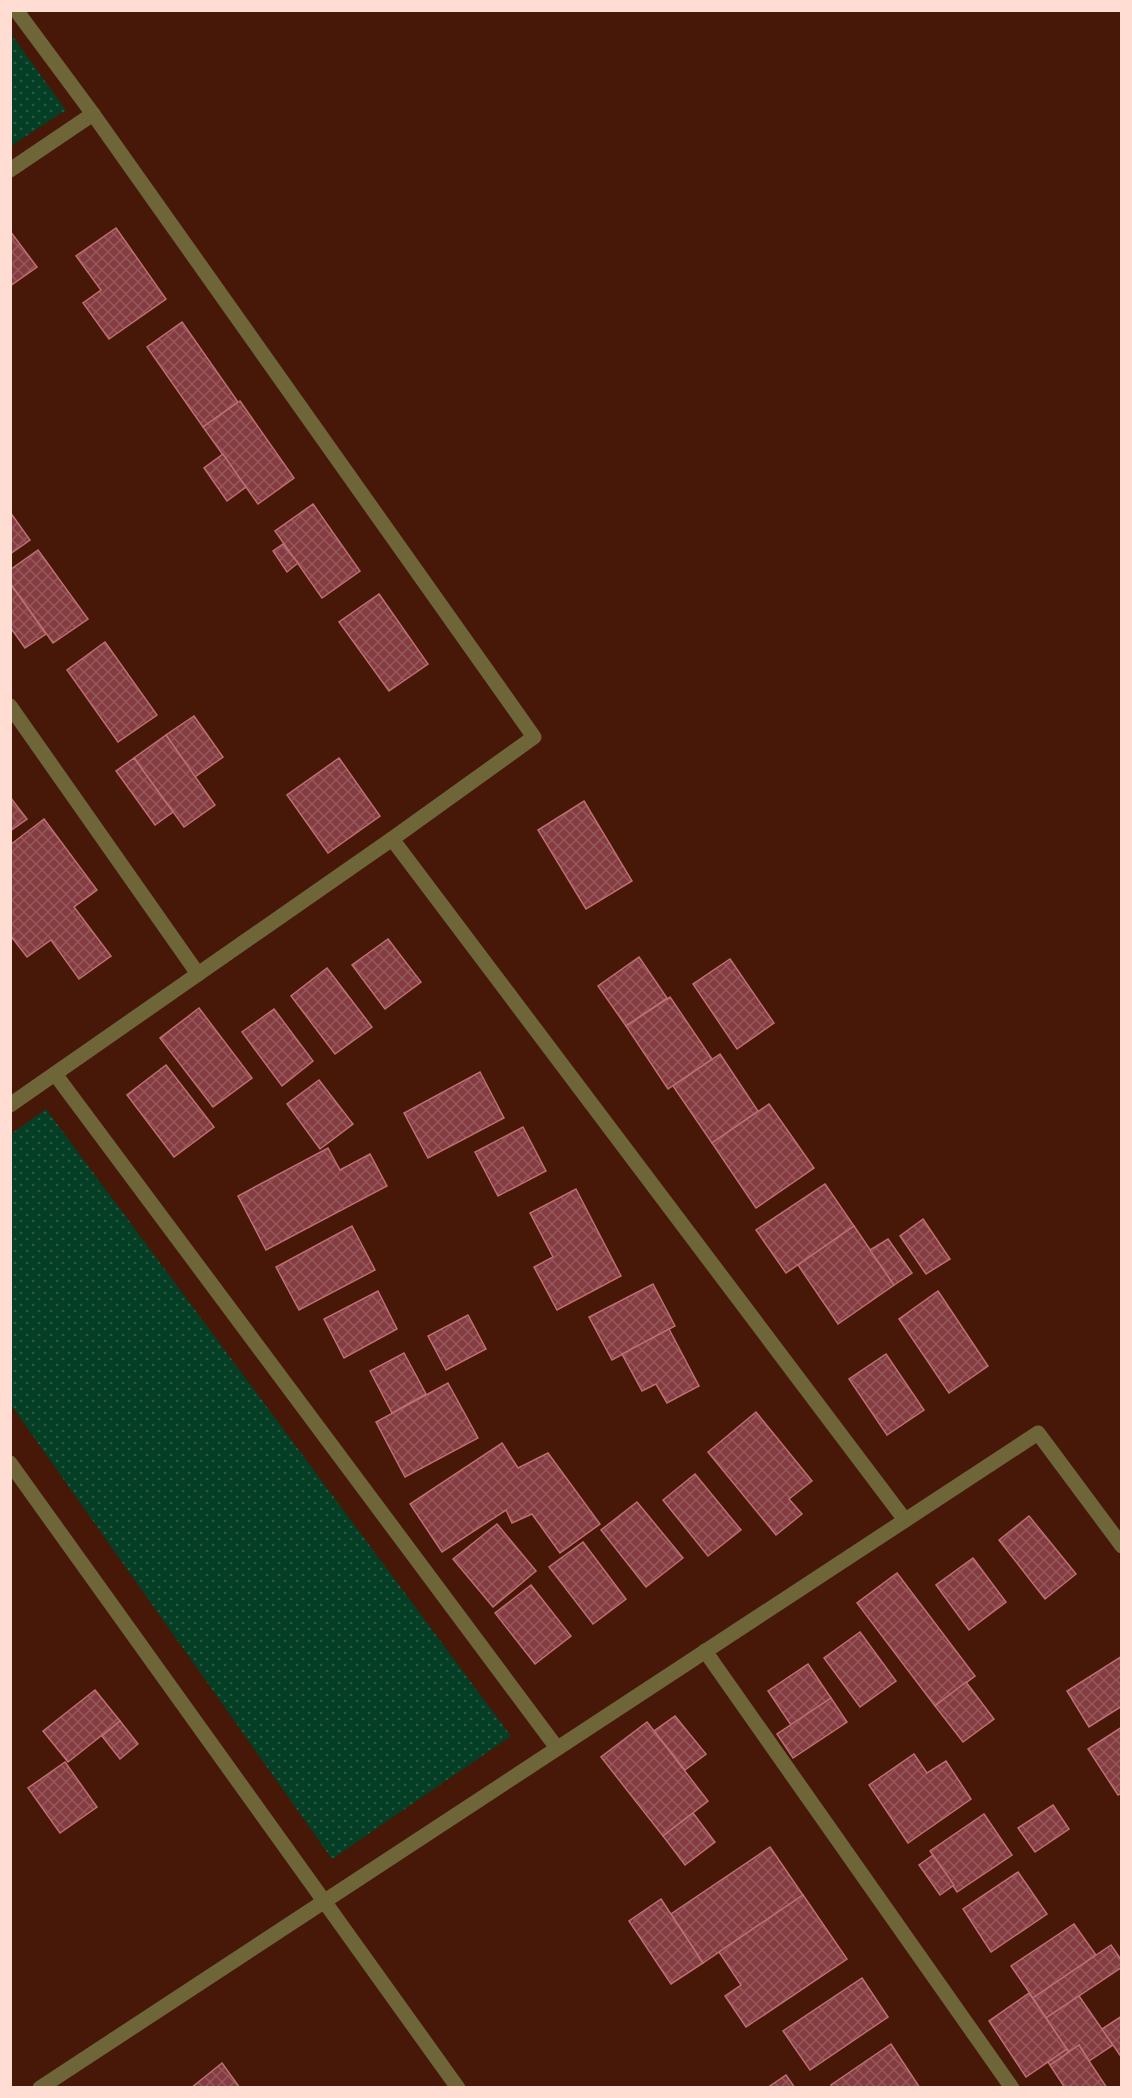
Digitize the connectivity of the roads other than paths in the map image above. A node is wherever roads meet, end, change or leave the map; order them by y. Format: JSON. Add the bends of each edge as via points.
{"nodes":[{"id":1,"x":16,"y":10,"type":"edge"},
{"id":2,"x":93,"y":114,"type":"junction"},
{"id":3,"x":10,"y":170,"type":"edge"},
{"id":4,"x":10,"y":706,"type":"edge"},
{"id":5,"x":392,"y":839,"type":"junction"},
{"id":6,"x":198,"y":974,"type":"junction"},
{"id":7,"x":55,"y":1074,"type":"junction"},
{"id":8,"x":10,"y":1105,"type":"edge"},
{"id":9,"x":10,"y":1463,"type":"edge"},
{"id":10,"x":905,"y":1520,"type":"junction"},
{"id":11,"x":1122,"y":1546,"type":"edge"},
{"id":12,"x":705,"y":1651,"type":"junction"},
{"id":13,"x":557,"y":1748,"type":"junction"},
{"id":14,"x":325,"y":1901,"type":"junction"},
{"id":15,"x":40,"y":2088,"type":"edge"},
{"id":16,"x":458,"y":2088,"type":"edge"},
{"id":17,"x":1012,"y":2088,"type":"edge"}],
"edges":[{"from":1,"to":2,"type":"street"},
{"from":2,"to":3,"type":"street"},
{"from":2,"to":5,"type":"street","via":[[534,737]]},
{"from":4,"to":6,"type":"street"},
{"from":5,"to":6,"type":"street"},
{"from":5,"to":10,"type":"street"},
{"from":6,"to":7,"type":"street"},
{"from":7,"to":8,"type":"street"},
{"from":7,"to":13,"type":"street"},
{"from":9,"to":14,"type":"street"},
{"from":10,"to":11,"type":"street","via":[[1038,1433]]},
{"from":10,"to":12,"type":"street"},
{"from":12,"to":13,"type":"street"},
{"from":12,"to":17,"type":"street"},
{"from":13,"to":14,"type":"street"},
{"from":14,"to":15,"type":"street"},
{"from":14,"to":16,"type":"street"}]}
